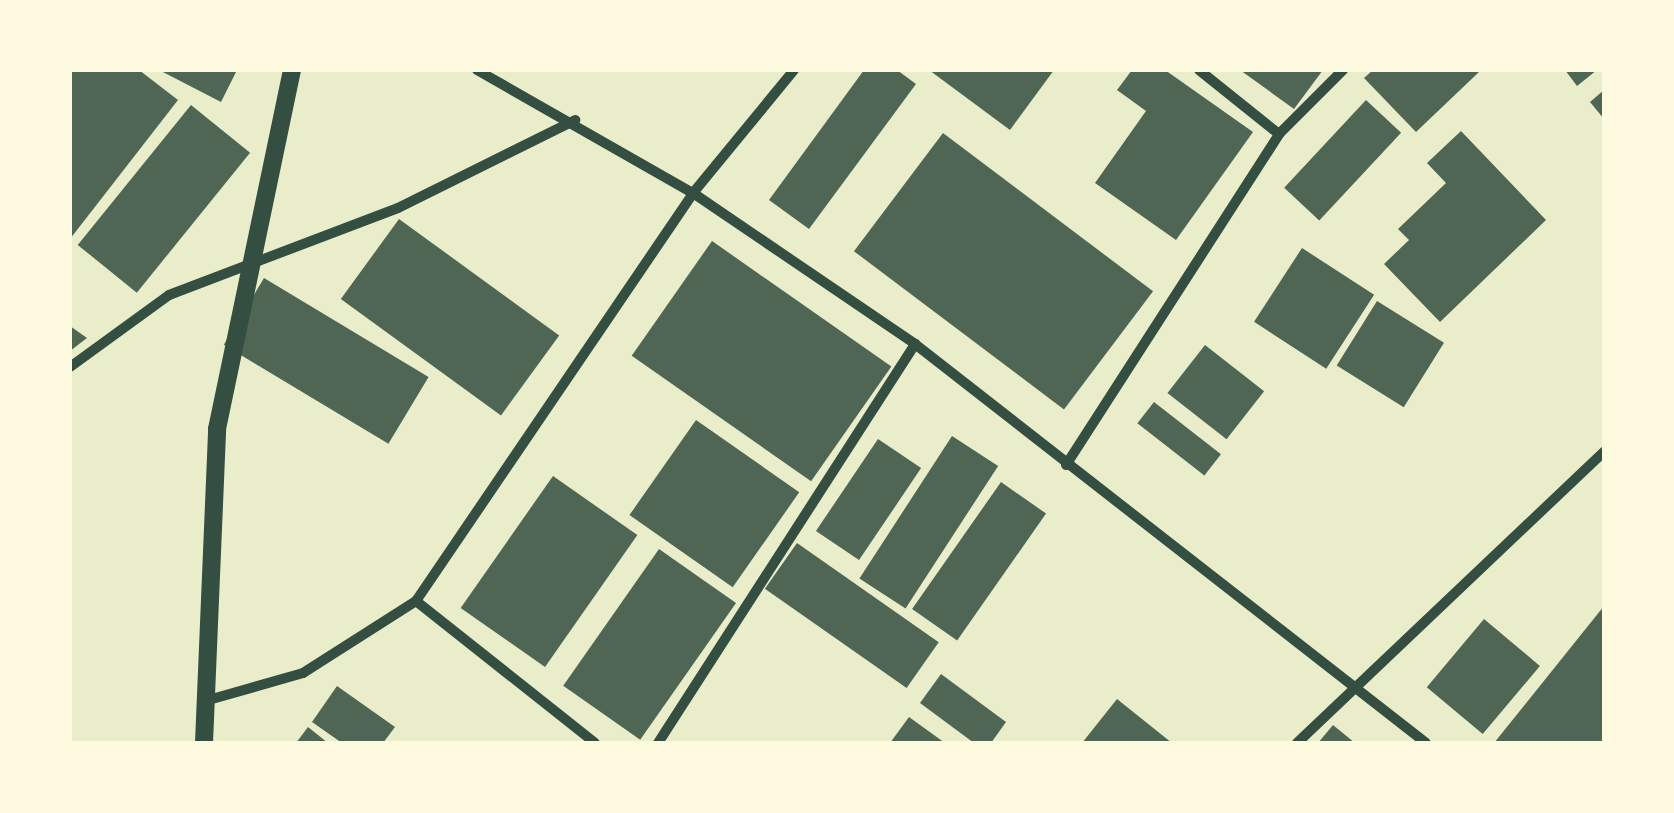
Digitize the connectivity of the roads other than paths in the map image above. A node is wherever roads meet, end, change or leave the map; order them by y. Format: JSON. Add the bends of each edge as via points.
{"nodes":[{"id":1,"x":292,"y":70,"type":"edge"},
{"id":2,"x":477,"y":70,"type":"edge"},
{"id":3,"x":794,"y":70,"type":"edge"},
{"id":4,"x":1199,"y":70,"type":"edge"},
{"id":5,"x":1343,"y":70,"type":"edge"},
{"id":6,"x":575,"y":120,"type":"junction"},
{"id":7,"x":1279,"y":134,"type":"junction"},
{"id":8,"x":693,"y":193,"type":"junction"},
{"id":9,"x":258,"y":258,"type":"junction"},
{"id":10,"x":915,"y":344,"type":"junction"},
{"id":11,"x":70,"y":367,"type":"edge"},
{"id":12,"x":1604,"y":452,"type":"edge"},
{"id":13,"x":1066,"y":465,"type":"junction"},
{"id":14,"x":416,"y":601,"type":"junction"},
{"id":15,"x":1356,"y":686,"type":"junction"},
{"id":16,"x":205,"y":701,"type":"junction"},
{"id":17,"x":204,"y":743,"type":"edge"},
{"id":18,"x":595,"y":743,"type":"edge"},
{"id":19,"x":658,"y":743,"type":"edge"},
{"id":20,"x":1298,"y":743,"type":"edge"},
{"id":21,"x":1426,"y":743,"type":"edge"}],
"edges":[{"from":1,"to":9,"type":"street"},
{"from":2,"to":6,"type":"street"},
{"from":3,"to":8,"type":"street"},
{"from":4,"to":7,"type":"street"},
{"from":5,"to":7,"type":"street"},
{"from":6,"to":8,"type":"street"},
{"from":6,"to":9,"type":"street","via":[[398,208]]},
{"from":7,"to":13,"type":"street"},
{"from":8,"to":10,"type":"street"},
{"from":8,"to":14,"type":"street"},
{"from":9,"to":11,"type":"street","via":[[169,295]]},
{"from":9,"to":16,"type":"street","via":[[216,429]]},
{"from":10,"to":13,"type":"street"},
{"from":10,"to":19,"type":"street"},
{"from":12,"to":15,"type":"street"},
{"from":13,"to":15,"type":"street"},
{"from":14,"to":16,"type":"street","via":[[303,673]]},
{"from":14,"to":18,"type":"street"},
{"from":15,"to":20,"type":"street"},
{"from":15,"to":21,"type":"street"},
{"from":16,"to":17,"type":"street"}]}
